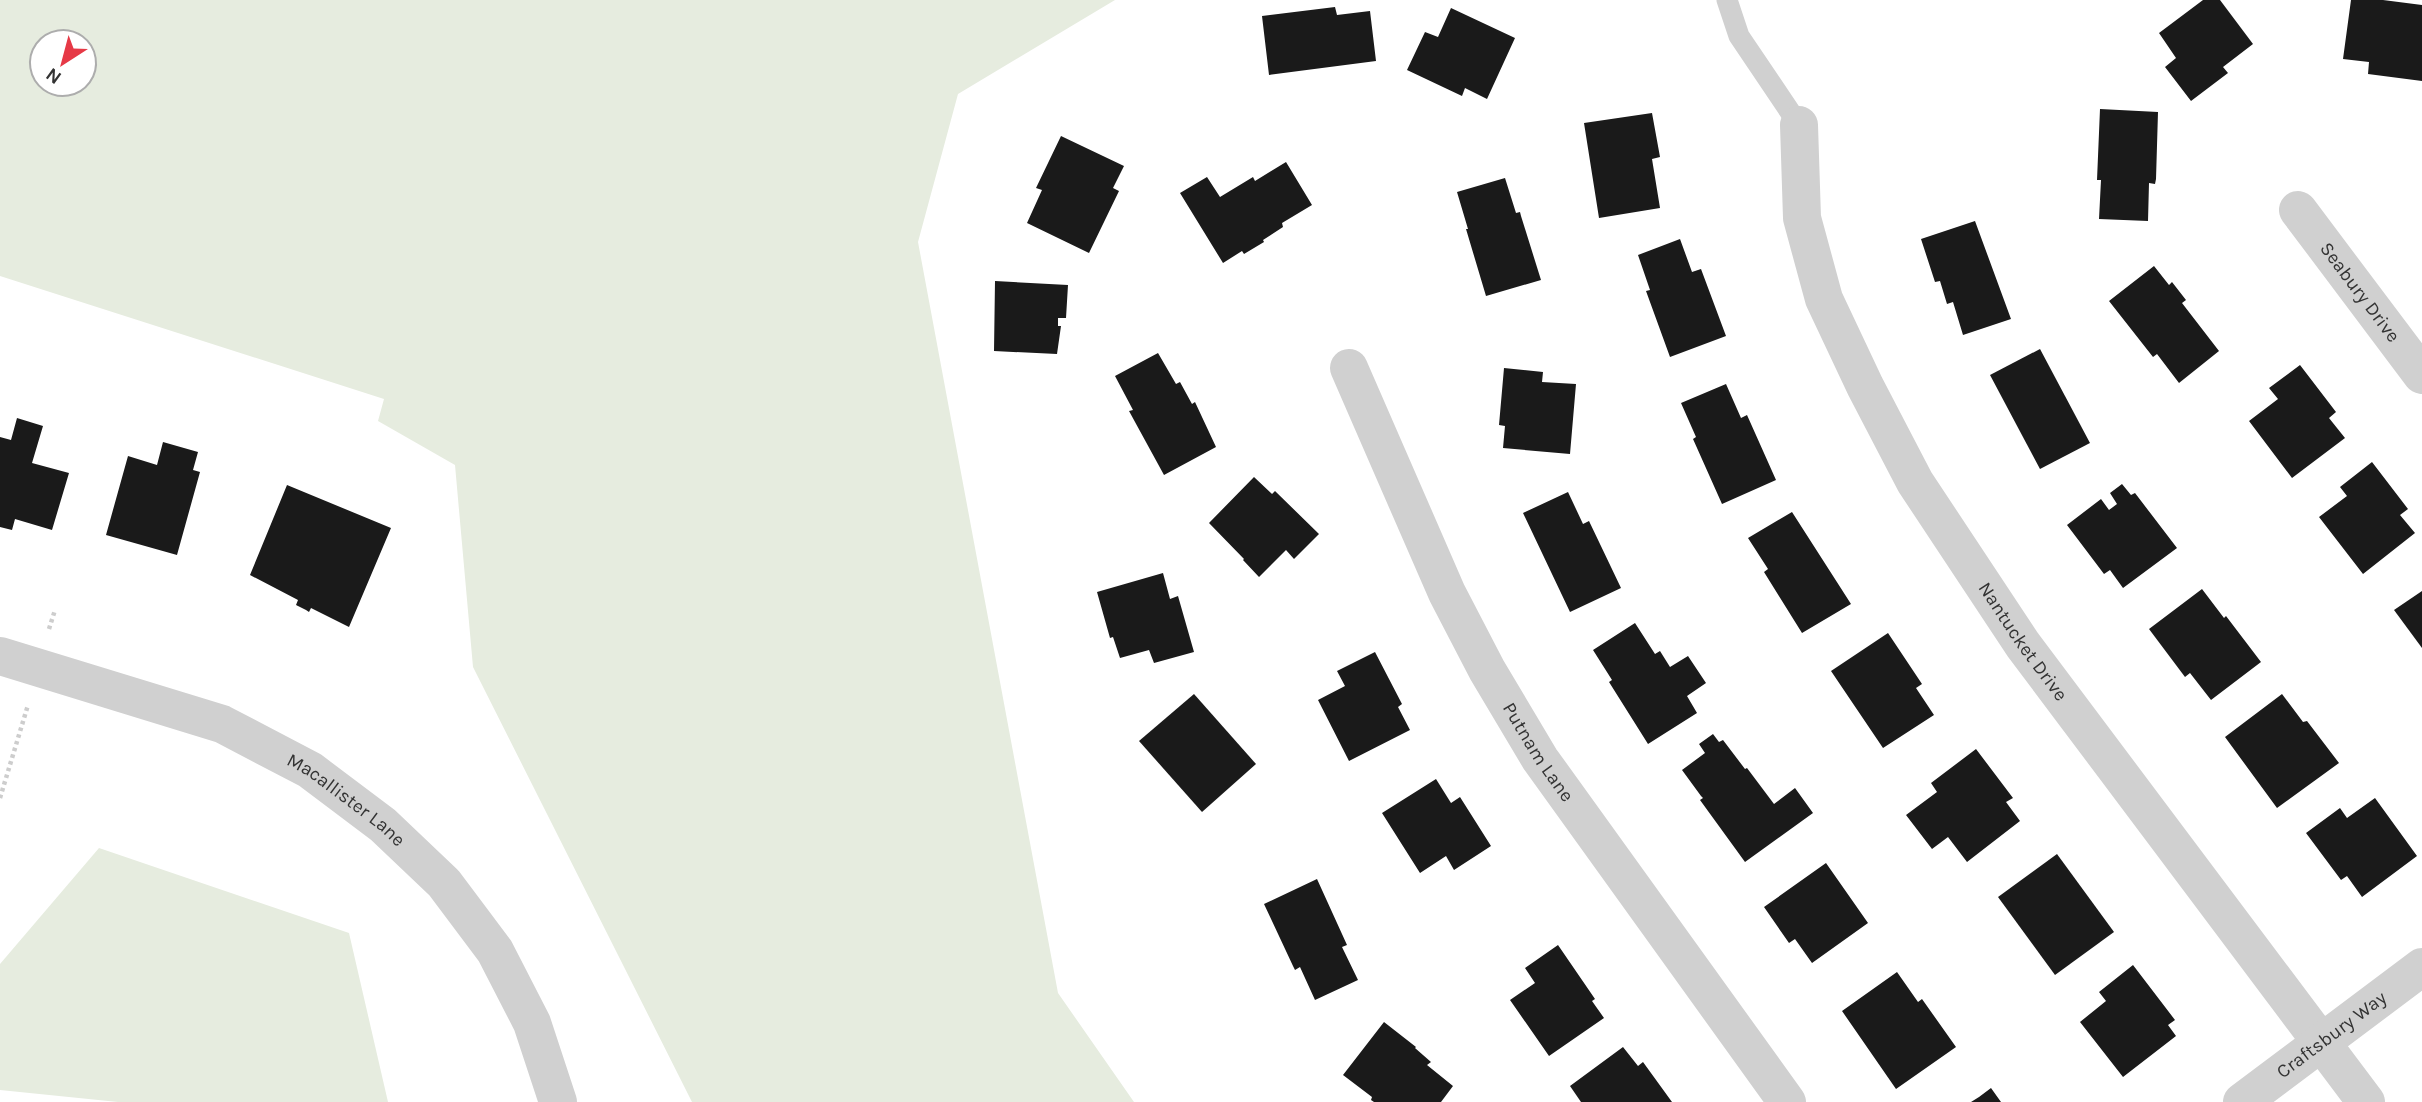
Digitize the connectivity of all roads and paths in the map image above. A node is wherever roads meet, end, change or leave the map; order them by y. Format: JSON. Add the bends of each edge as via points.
{"nodes":[{"id":1,"x":1727,"y":0,"type":"edge"},
{"id":2,"x":1799,"y":125,"type":"joint"},
{"id":3,"x":2298,"y":210,"type":"dead end"},
{"id":4,"x":1349,"y":368,"type":"dead end"},
{"id":5,"x":2422,"y":375,"type":"edge"},
{"id":6,"x":55,"y":610,"type":"dead end"},
{"id":7,"x":50,"y":627,"type":"dead end"},
{"id":8,"x":0,"y":656,"type":"edge"},
{"id":9,"x":28,"y":699,"type":"dead end"},
{"id":10,"x":0,"y":798,"type":"edge"},
{"id":11,"x":2422,"y":967,"type":"edge"},
{"id":12,"x":2323,"y":1042,"type":"junction"},
{"id":13,"x":558,"y":1102,"type":"edge"},
{"id":14,"x":1787,"y":1102,"type":"edge"},
{"id":15,"x":2242,"y":1102,"type":"edge"},
{"id":16,"x":2366,"y":1102,"type":"edge"}],
"edges":[{"from":1,"to":2,"type":"lane","via":[[1738,36]]},
{"from":2,"to":12,"type":"street","name":"Nantucket Drive","via":[[1802,218],[1824,299],[1915,482],[2023,645]]},
{"from":3,"to":5,"type":"street","name":"Seabury Drive"},
{"from":4,"to":14,"type":"street","name":"Putnam Lane","via":[[1447,593],[1540,759]]},
{"from":6,"to":7,"type":"path"},
{"from":8,"to":13,"type":"street","name":"Macallister Lane","via":[[222,724],[310,770],[383,825],[444,883],[495,951],[532,1023]]},
{"from":9,"to":10,"type":"path"},
{"from":11,"to":12,"type":"street","name":"Craftsbury Way"},
{"from":12,"to":15,"type":"street","name":"Craftsbury Way"},
{"from":12,"to":16,"type":"street","name":"Nantucket Drive"}]}
